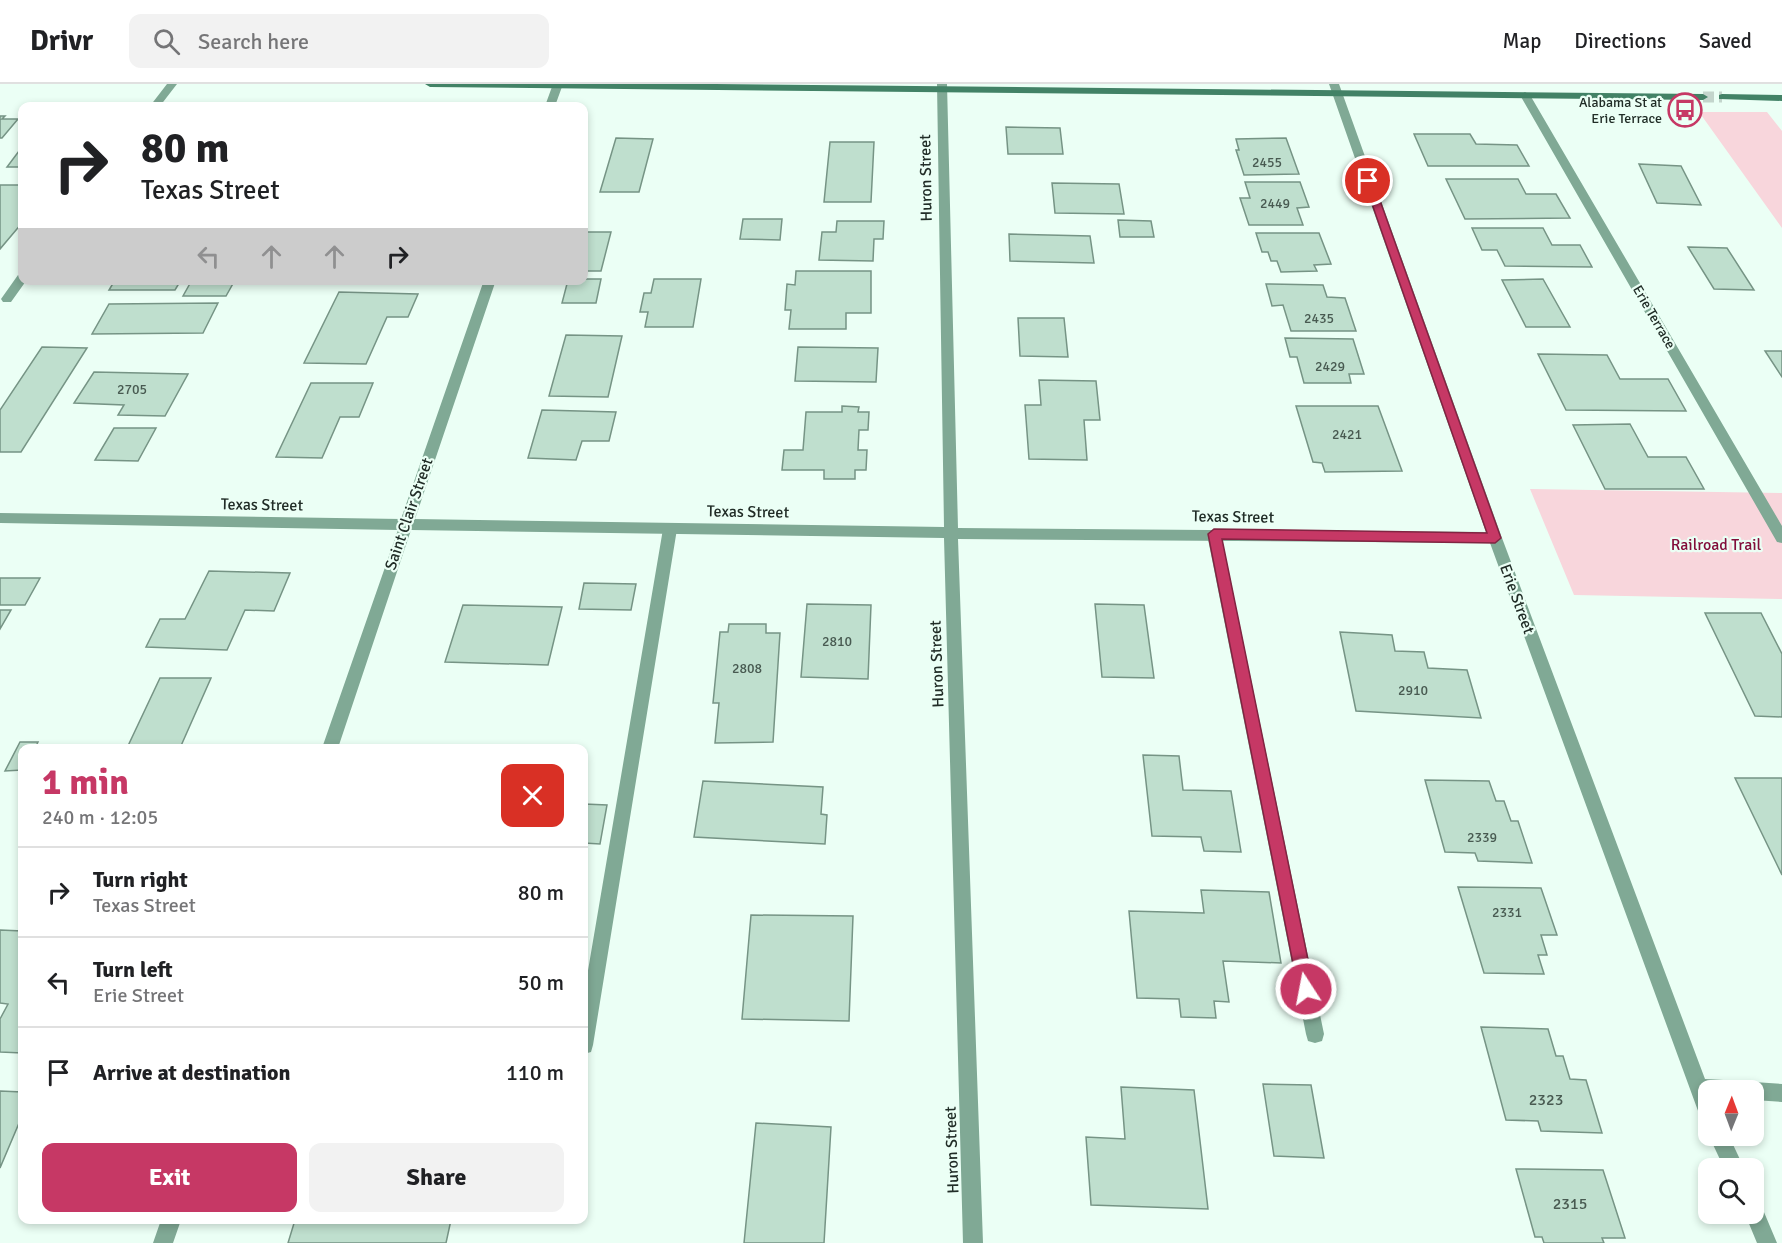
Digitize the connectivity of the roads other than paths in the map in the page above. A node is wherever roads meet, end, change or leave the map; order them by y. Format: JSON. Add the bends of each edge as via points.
{"nodes":[{"id":1,"x":172,"y":84,"type":"edge"},
{"id":2,"x":430,"y":84,"type":"edge"},
{"id":3,"x":557,"y":85,"type":"edge"},
{"id":4,"x":942,"y":86,"type":"edge"},
{"id":5,"x":1129,"y":88,"type":"edge"},
{"id":6,"x":1336,"y":88,"type":"edge"},
{"id":7,"x":1525,"y":95,"type":"junction"},
{"id":8,"x":1703,"y":97,"type":"tunnel mouth"},
{"id":9,"x":1722,"y":97,"type":"tunnel mouth"},
{"id":10,"x":1782,"y":98,"type":"edge"},
{"id":11,"x":158,"y":102,"type":"edge"},
{"id":12,"x":551,"y":102,"type":"edge"},
{"id":13,"x":18,"y":284,"type":"edge"},
{"id":14,"x":487,"y":285,"type":"edge"},
{"id":15,"x":7,"y":299,"type":"dead end"},
{"id":16,"x":0,"y":518,"type":"edge"},
{"id":17,"x":405,"y":525,"type":"junction"},
{"id":18,"x":670,"y":529,"type":"junction"},
{"id":19,"x":951,"y":533,"type":"junction"},
{"id":20,"x":1214,"y":534,"type":"junction"},
{"id":21,"x":1495,"y":538,"type":"junction"},
{"id":22,"x":1782,"y":538,"type":"edge"},
{"id":23,"x":331,"y":744,"type":"edge"},
{"id":24,"x":588,"y":1021,"type":"edge"},
{"id":25,"x":1315,"y":1034,"type":"dead end"},
{"id":26,"x":1698,"y":1088,"type":"edge"},
{"id":27,"x":1764,"y":1092,"type":"edge"},
{"id":28,"x":1782,"y":1093,"type":"edge"},
{"id":29,"x":170,"y":1224,"type":"edge"},
{"id":30,"x":1759,"y":1224,"type":"edge"},
{"id":31,"x":163,"y":1243,"type":"edge"},
{"id":32,"x":973,"y":1243,"type":"edge"},
{"id":33,"x":1767,"y":1243,"type":"edge"}],
"edges":[{"from":1,"to":11,"type":"street"},
{"from":2,"to":3,"type":"main road"},
{"from":3,"to":4,"type":"main road"},
{"from":3,"to":12,"type":"street"},
{"from":4,"to":5,"type":"main road"},
{"from":4,"to":19,"type":"street","name":"Huron Street"},
{"from":5,"to":6,"type":"main road"},
{"from":6,"to":7,"type":"main road"},
{"from":6,"to":21,"type":"street","name":"Erie Street"},
{"from":7,"to":8,"type":"main road"},
{"from":7,"to":22,"type":"street","name":"Erie Terrace"},
{"from":9,"to":10,"type":"main road"},
{"from":13,"to":15,"type":"street"},
{"from":14,"to":17,"type":"street","name":"Saint Clair Street"},
{"from":16,"to":17,"type":"street","name":"Texas Street"},
{"from":17,"to":18,"type":"street","name":"Texas Street"},
{"from":17,"to":23,"type":"street","name":"Saint Clair Street"},
{"from":18,"to":19,"type":"street","name":"Texas Street"},
{"from":18,"to":24,"type":"street"},
{"from":19,"to":20,"type":"street","name":"Texas Street"},
{"from":19,"to":32,"type":"street","name":"Huron Street"},
{"from":20,"to":21,"type":"street","name":"Texas Street"},
{"from":20,"to":25,"type":"street"},
{"from":21,"to":26,"type":"street","name":"Erie Street"},
{"from":27,"to":28,"type":"street"},
{"from":29,"to":31,"type":"street"},
{"from":30,"to":33,"type":"street"}]}
